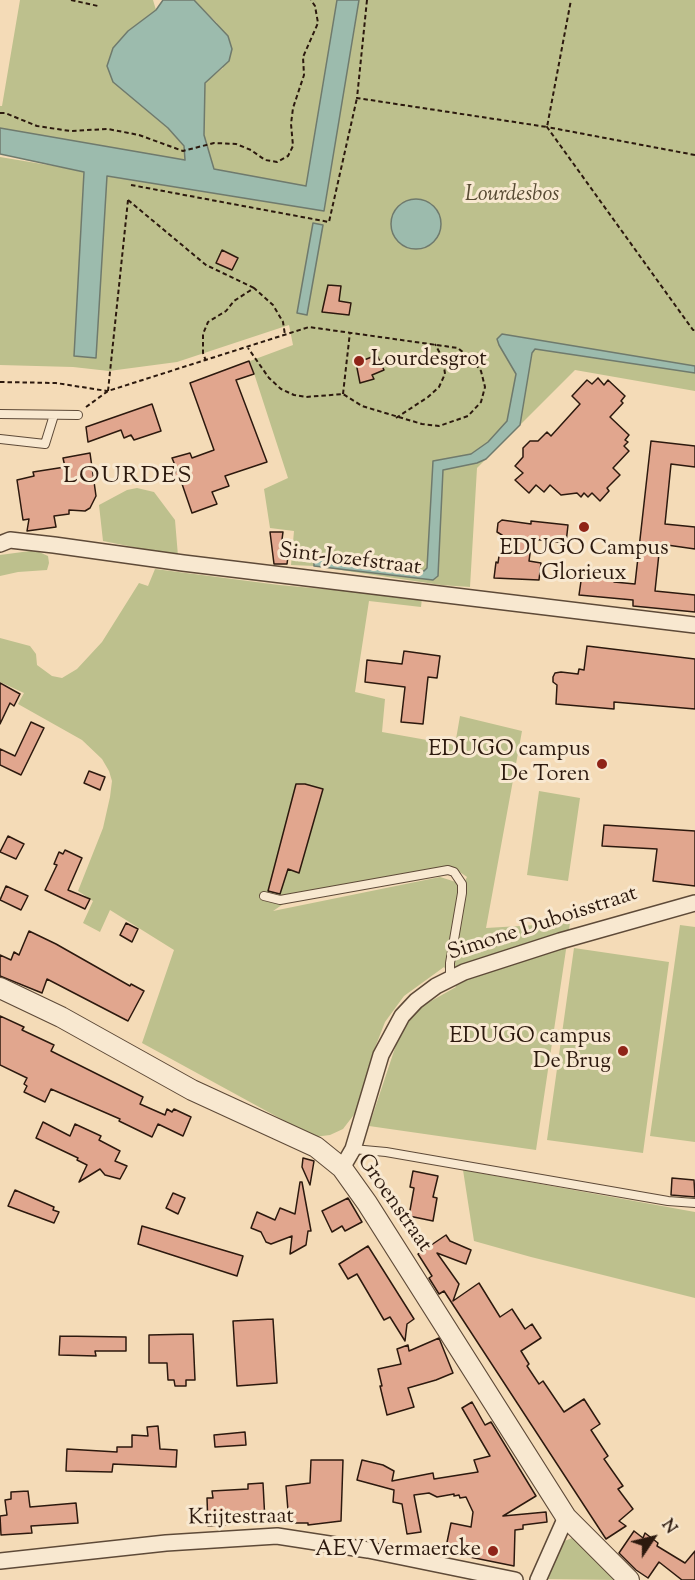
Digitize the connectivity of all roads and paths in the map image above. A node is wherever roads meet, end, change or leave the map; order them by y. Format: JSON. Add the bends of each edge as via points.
{"nodes":[{"id":1,"x":71,"y":0,"type":"edge"},
{"id":2,"x":311,"y":0,"type":"edge"},
{"id":3,"x":367,"y":0,"type":"edge"},
{"id":4,"x":571,"y":0,"type":"edge"},
{"id":5,"x":98,"y":6,"type":"dead end"},
{"id":6,"x":357,"y":98,"type":"junction"},
{"id":7,"x":0,"y":113,"type":"edge"},
{"id":8,"x":547,"y":127,"type":"junction"},
{"id":9,"x":695,"y":154,"type":"edge"},
{"id":10,"x":131,"y":185,"type":"dead end"},
{"id":11,"x":254,"y":288,"type":"junction"},
{"id":12,"x":695,"y":330,"type":"edge"},
{"id":13,"x":350,"y":332,"type":"junction"},
{"id":14,"x":285,"y":335,"type":"junction"},
{"id":15,"x":435,"y":344,"type":"junction"},
{"id":16,"x":248,"y":348,"type":"junction"},
{"id":17,"x":206,"y":361,"type":"junction"},
{"id":18,"x":0,"y":381,"type":"edge"},
{"id":19,"x":108,"y":392,"type":"junction"},
{"id":20,"x":343,"y":394,"type":"junction"},
{"id":21,"x":0,"y":414,"type":"edge"},
{"id":22,"x":54,"y":415,"type":"junction"},
{"id":23,"x":78,"y":415,"type":"joint"},
{"id":24,"x":396,"y":418,"type":"junction"},
{"id":25,"x":0,"y":439,"type":"edge"},
{"id":26,"x":0,"y":544,"type":"edge"},
{"id":27,"x":695,"y":625,"type":"edge"},
{"id":28,"x":264,"y":896,"type":"dead end"},
{"id":29,"x":695,"y":903,"type":"edge"},
{"id":30,"x":450,"y":978,"type":"junction"},
{"id":31,"x":0,"y":988,"type":"edge"},
{"id":32,"x":353,"y":1149,"type":"junction"},
{"id":33,"x":342,"y":1168,"type":"junction"},
{"id":34,"x":695,"y":1203,"type":"edge"},
{"id":35,"x":566,"y":1516,"type":"junction"},
{"id":36,"x":0,"y":1561,"type":"edge"},
{"id":37,"x":446,"y":1572,"type":"edge"},
{"id":38,"x":515,"y":1580,"type":"edge"},
{"id":39,"x":538,"y":1580,"type":"edge"},
{"id":40,"x":629,"y":1580,"type":"edge"}],
"edges":[{"from":1,"to":5,"type":"path"},
{"from":2,"to":7,"type":"path","via":[[318,23],[303,57],[304,75],[291,124],[292,146],[288,156],[278,162],[265,160],[236,144],[214,143],[183,151],[139,135],[108,129],[70,131],[37,126]]},
{"from":3,"to":6,"type":"path"},
{"from":4,"to":8,"type":"path"},
{"from":6,"to":8,"type":"path"},
{"from":6,"to":10,"type":"path","via":[[329,222]]},
{"from":8,"to":9,"type":"path"},
{"from":8,"to":12,"type":"path"},
{"from":11,"to":14,"type":"path","via":[[273,305]]},
{"from":11,"to":17,"type":"path","via":[[208,322],[203,334]]},
{"from":11,"to":19,"type":"path","via":[[206,265],[128,200]]},
{"from":13,"to":14,"type":"path","via":[[309,327]]},
{"from":13,"to":15,"type":"path"},
{"from":13,"to":20,"type":"path"},
{"from":14,"to":16,"type":"path"},
{"from":15,"to":24,"type":"path","via":[[445,374],[439,387]]},
{"from":15,"to":24,"type":"path","via":[[458,348],[481,371],[485,387],[481,402],[468,416],[439,426]]},
{"from":16,"to":17,"type":"path"},
{"from":16,"to":20,"type":"path","via":[[268,378],[281,389],[306,397]]},
{"from":17,"to":19,"type":"path"},
{"from":18,"to":19,"type":"path","via":[[56,383]]},
{"from":19,"to":23,"type":"path"},
{"from":20,"to":24,"type":"path","via":[[362,406]]},
{"from":21,"to":22,"type":"lane"},
{"from":22,"to":23,"type":"lane"},
{"from":22,"to":25,"type":"lane","via":[[45,444]]},
{"from":26,"to":27,"type":"street","name":"Sint-Jozefstraat","via":[[10,540],[54,545]]},
{"from":28,"to":30,"type":"lane","via":[[279,900],[454,872],[462,884],[462,893]]},
{"from":29,"to":30,"type":"street","name":"Simone Duboisstraat","via":[[560,941]]},
{"from":30,"to":32,"type":"street","name":"Simone Duboisstraat","via":[[416,1001],[391,1034]]},
{"from":31,"to":33,"type":"street","name":"Groenstraat","via":[[192,1090],[316,1147]]},
{"from":32,"to":33,"type":"street","name":"Simone Duboisstraat"},
{"from":32,"to":34,"type":"lane"},
{"from":33,"to":35,"type":"street","name":"Groenstraat"},
{"from":35,"to":39,"type":"street"},
{"from":35,"to":40,"type":"street","name":"Groenstraat"},
{"from":36,"to":37,"type":"street","name":"Krijtestraat","via":[[166,1543],[277,1536],[368,1550]]},
{"from":37,"to":38,"type":"street","name":"Krijtestraat"}]}
